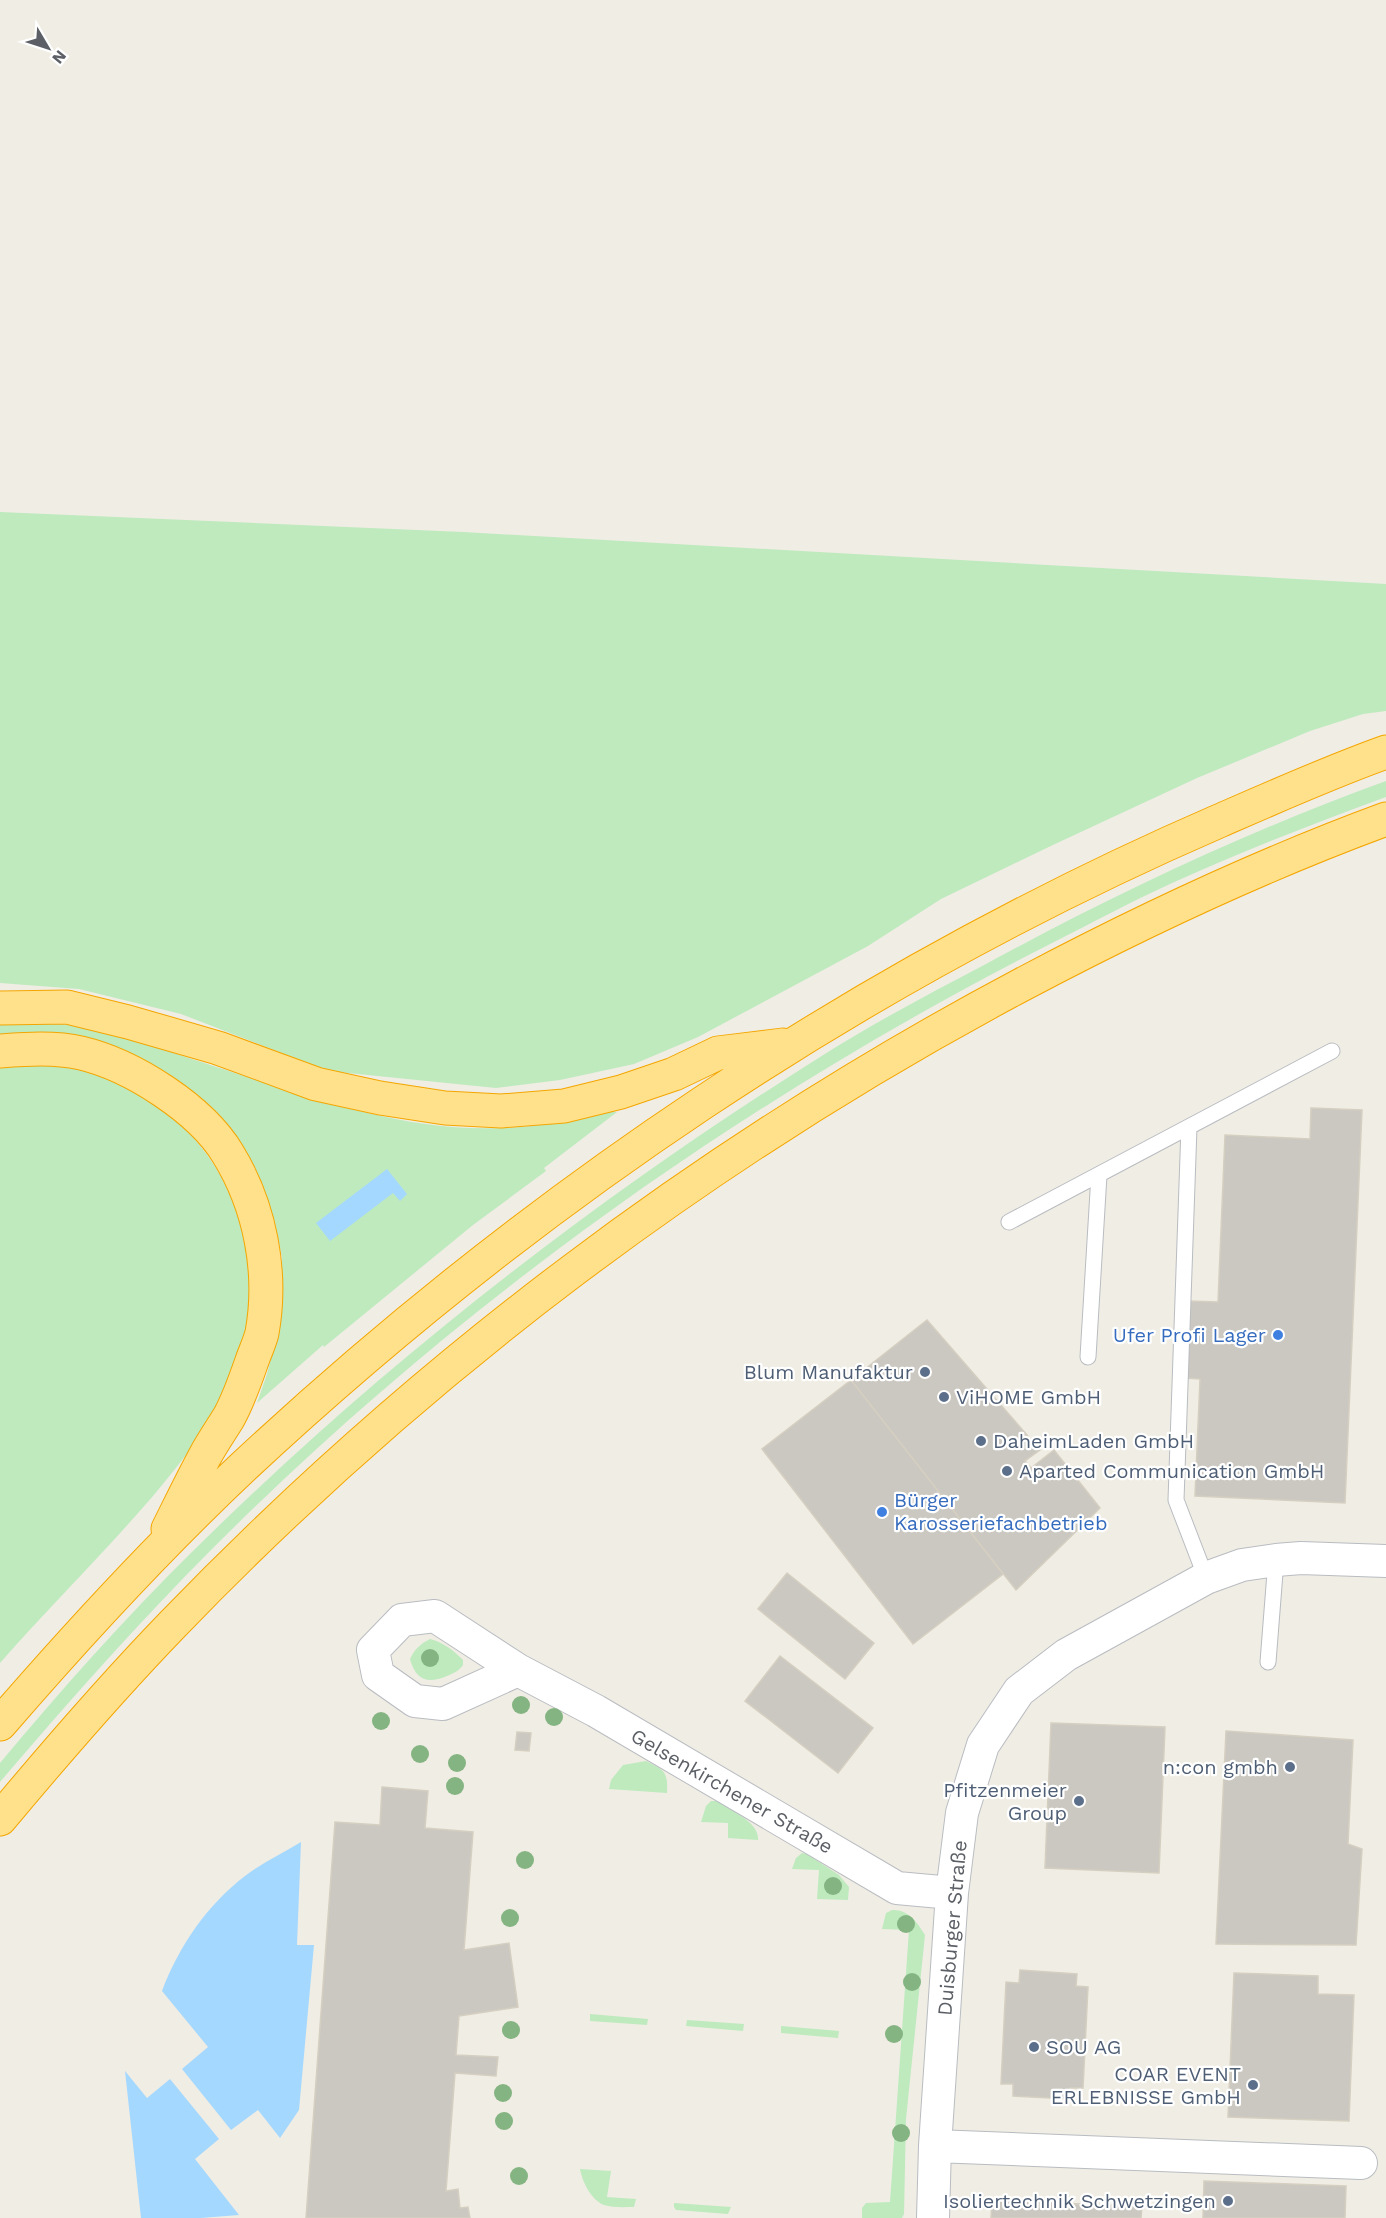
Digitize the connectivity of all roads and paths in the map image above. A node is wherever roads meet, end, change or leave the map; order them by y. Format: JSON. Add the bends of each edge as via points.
{"nodes":[{"id":1,"x":1386,"y":752,"type":"edge"},
{"id":2,"x":1386,"y":819,"type":"edge"},
{"id":3,"x":0,"y":1008,"type":"edge"},
{"id":4,"x":791,"y":1044,"type":"junction"},
{"id":5,"x":0,"y":1051,"type":"edge"},
{"id":6,"x":1332,"y":1051,"type":"dead end"},
{"id":7,"x":1189,"y":1126,"type":"junction"},
{"id":8,"x":1099,"y":1174,"type":"junction"},
{"id":9,"x":1009,"y":1222,"type":"dead end"},
{"id":10,"x":1088,"y":1357,"type":"dead end"},
{"id":11,"x":154,"y":1556,"type":"junction"},
{"id":12,"x":1276,"y":1560,"type":"junction"},
{"id":13,"x":1386,"y":1561,"type":"edge"},
{"id":14,"x":1206,"y":1578,"type":"junction"},
{"id":15,"x":1268,"y":1662,"type":"dead end"},
{"id":16,"x":518,"y":1670,"type":"dead end"},
{"id":17,"x":0,"y":1724,"type":"edge"},
{"id":18,"x":0,"y":1819,"type":"edge"},
{"id":19,"x":952,"y":1893,"type":"junction"},
{"id":20,"x":935,"y":2146,"type":"junction"},
{"id":21,"x":1361,"y":2163,"type":"dead end"},
{"id":22,"x":933,"y":2218,"type":"edge"}],
"edges":[{"from":1,"to":4,"type":"highway","via":[[1280,794],[1053,897],[947,953]]},
{"from":2,"to":18,"type":"highway","via":[[1195,898],[976,1009],[790,1119],[630,1228],[478,1343],[281,1517],[172,1624]]},
{"from":3,"to":4,"type":"highway","via":[[67,1007],[218,1047],[316,1084],[445,1108],[501,1111],[564,1106],[674,1074],[718,1053]]},
{"from":4,"to":11,"type":"highway","via":[[601,1173],[423,1310],[321,1396]]},
{"from":5,"to":11,"type":"highway","via":[[34,1048],[81,1053],[125,1069],[166,1091],[228,1152],[247,1191],[262,1239],[266,1281],[262,1334],[229,1416]]},
{"from":6,"to":7,"type":"lane"},
{"from":7,"to":8,"type":"lane"},
{"from":7,"to":14,"type":"lane","via":[[1176,1500]]},
{"from":8,"to":9,"type":"lane"},
{"from":8,"to":10,"type":"lane"},
{"from":11,"to":17,"type":"highway"},
{"from":12,"to":13,"type":"street","name":"Duisburger Straße"},
{"from":12,"to":14,"type":"street","name":"Duisburger Straße","via":[[1242,1565]]},
{"from":12,"to":15,"type":"lane"},
{"from":14,"to":19,"type":"street","name":"Duisburger Straße","via":[[1066,1655],[1019,1691],[983,1745],[962,1813]]},
{"from":16,"to":19,"type":"street","name":"Gelsenkirchener Straße","via":[[596,1711],[897,1888]]},
{"from":19,"to":20,"type":"street","name":"Duisburger Straße"},
{"from":20,"to":21,"type":"street"},
{"from":20,"to":22,"type":"street","name":"Duisburger Straße"}]}
